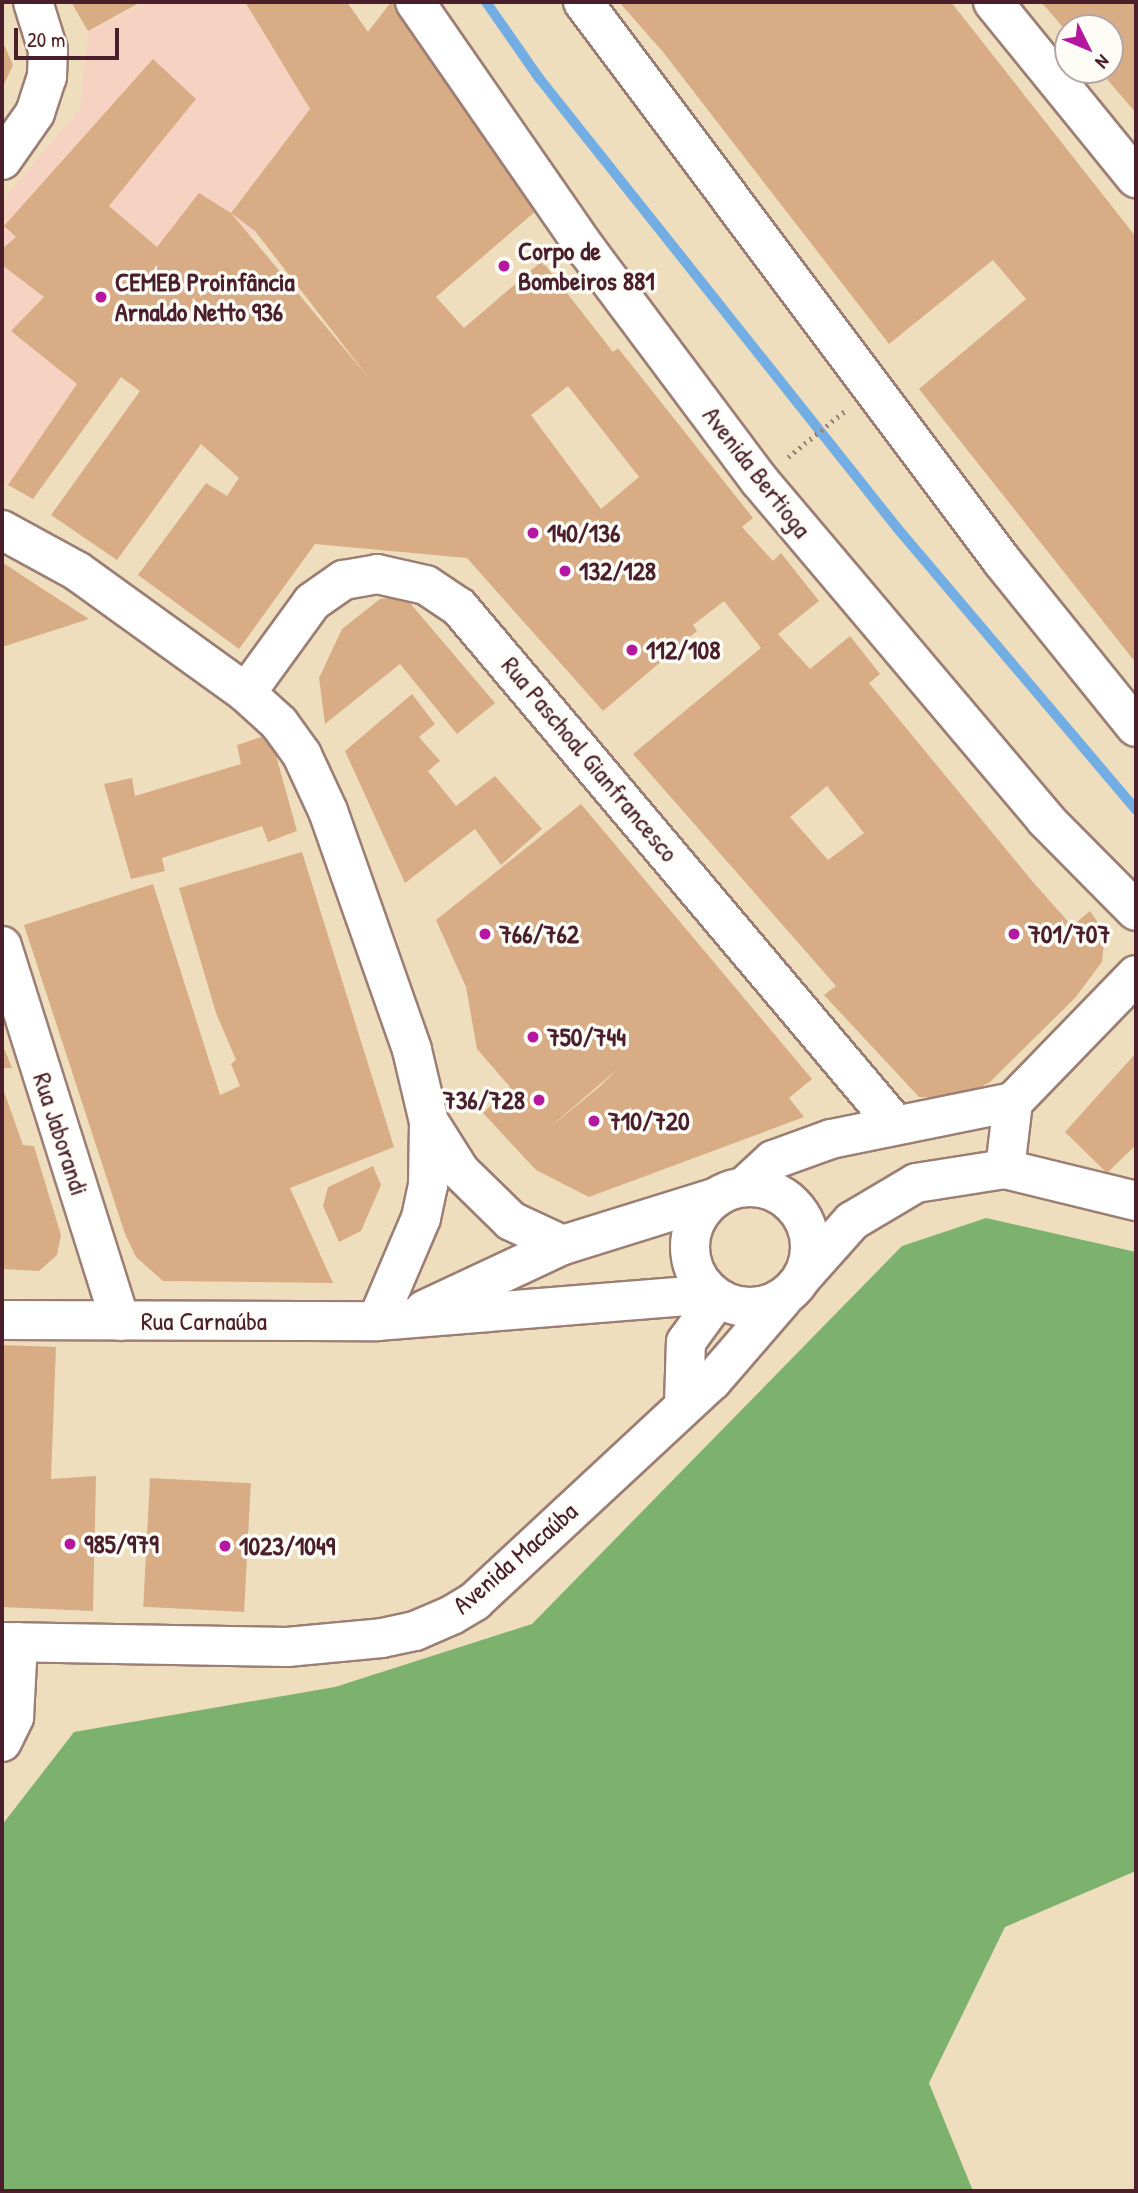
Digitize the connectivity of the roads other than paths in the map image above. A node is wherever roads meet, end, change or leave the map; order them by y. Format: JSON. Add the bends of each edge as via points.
{"nodes":[{"id":1,"x":33,"y":2,"type":"edge"},
{"id":2,"x":415,"y":2,"type":"edge"},
{"id":3,"x":583,"y":2,"type":"edge"},
{"id":4,"x":993,"y":2,"type":"edge"},
{"id":5,"x":2,"y":160,"type":"edge"},
{"id":6,"x":1136,"y":178,"type":"edge"},
{"id":7,"x":2,"y":530,"type":"edge"},
{"id":8,"x":246,"y":692,"type":"junction"},
{"id":9,"x":1136,"y":727,"type":"edge"},
{"id":10,"x":1136,"y":911,"type":"edge"},
{"id":11,"x":4,"y":961,"type":"edge"},
{"id":12,"x":1136,"y":975,"type":"edge"},
{"id":13,"x":1013,"y":1102,"type":"junction"},
{"id":14,"x":429,"y":1122,"type":"junction"},
{"id":15,"x":895,"y":1124,"type":"junction"},
{"id":16,"x":1005,"y":1169,"type":"junction"},
{"id":17,"x":731,"y":1191,"type":"junction"},
{"id":18,"x":1136,"y":1201,"type":"edge"},
{"id":19,"x":563,"y":1245,"type":"junction"},
{"id":20,"x":793,"y":1288,"type":"junction"},
{"id":21,"x":714,"y":1296,"type":"junction"},
{"id":22,"x":2,"y":1320,"type":"edge"},
{"id":23,"x":391,"y":1320,"type":"junction"},
{"id":24,"x":120,"y":1321,"type":"junction"},
{"id":25,"x":684,"y":1404,"type":"junction"},
{"id":26,"x":10,"y":1642,"type":"edge"},
{"id":27,"x":2,"y":1742,"type":"edge"}],
"edges":[{"from":1,"to":5,"type":"street","via":[[48,50],[47,77],[35,114]]},
{"from":2,"to":10,"type":"street","name":"Avenida Bertioga","via":[[587,250],[760,480],[1045,819]]},
{"from":3,"to":9,"type":"street","via":[[1002,561]]},
{"from":4,"to":6,"type":"street"},
{"from":7,"to":8,"type":"street","via":[[77,570]]},
{"from":8,"to":14,"type":"street","via":[[279,723],[302,755],[328,811],[412,1050]]},
{"from":8,"to":15,"type":"street","name":"Rua Paschoal Gianfrancesco","via":[[312,601],[344,580],[377,574],[413,582],[459,607]]},
{"from":11,"to":24,"type":"street","name":"Rua Jaborandi"},
{"from":12,"to":13,"type":"street"},
{"from":13,"to":15,"type":"street","via":[[923,1124]]},
{"from":13,"to":16,"type":"street"},
{"from":14,"to":19,"type":"street","via":[[460,1171],[511,1221]]},
{"from":14,"to":23,"type":"street","via":[[421,1218]]},
{"from":15,"to":17,"type":"street","via":[[831,1139],[773,1160]]},
{"from":16,"to":18,"type":"street"},
{"from":16,"to":20,"type":"street","name":"Avenida Macaúba","via":[[916,1183],[887,1197],[852,1221]]},
{"from":17,"to":19,"type":"street"},
{"from":17,"to":20,"type":"street","via":[[786,1199],[801,1214],[810,1244]]},
{"from":17,"to":21,"type":"street","via":[[693,1228],[693,1268]]},
{"from":19,"to":23,"type":"street"},
{"from":20,"to":21,"type":"street","via":[[754,1308]]},
{"from":20,"to":25,"type":"street","name":"Avenida Macaúba","via":[[733,1361]]},
{"from":21,"to":23,"type":"street","name":"Rua Carnaúba"},
{"from":21,"to":25,"type":"street","via":[[686,1342]]},
{"from":22,"to":24,"type":"street","name":"Rua Carnaúba"},
{"from":23,"to":24,"type":"street","name":"Rua Carnaúba"},
{"from":25,"to":26,"type":"street","name":"Avenida Macaúba","via":[[475,1601],[415,1631],[287,1647]]},
{"from":26,"to":27,"type":"street","via":[[14,1717]]}]}
